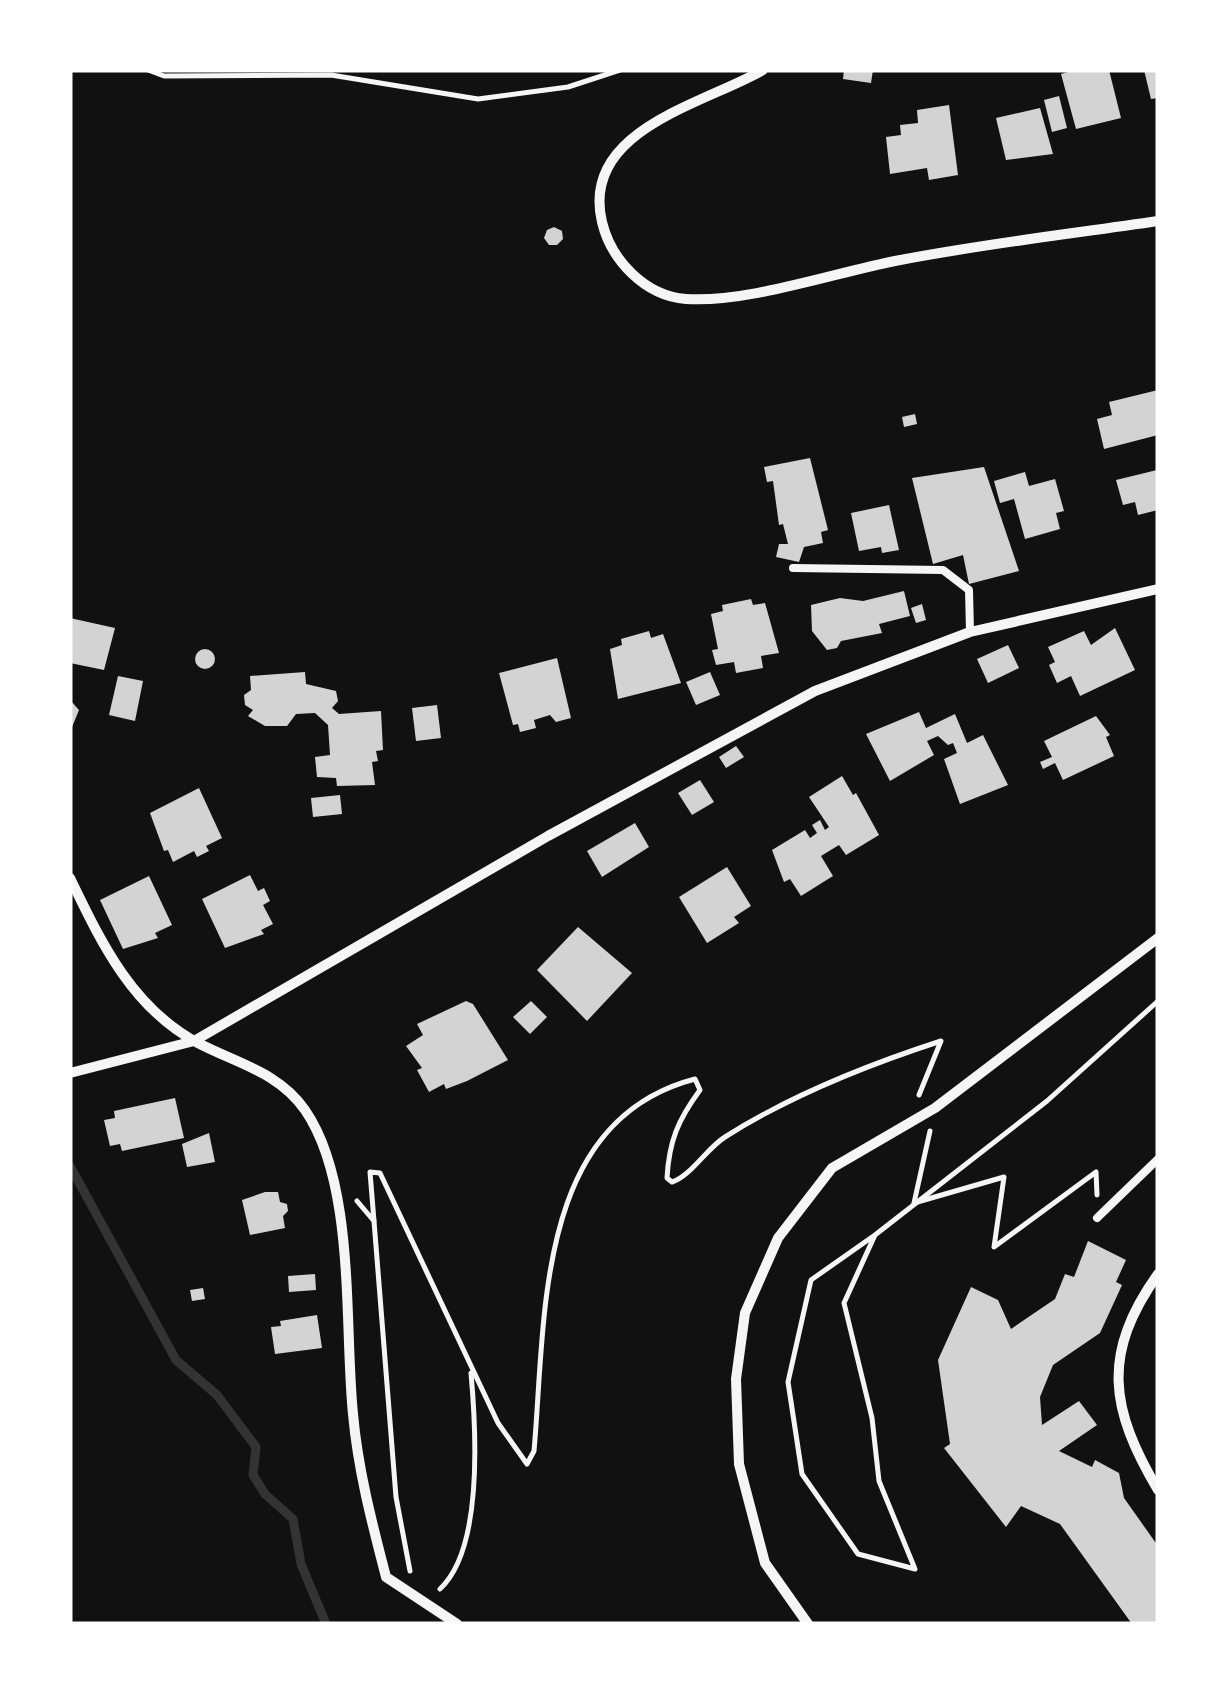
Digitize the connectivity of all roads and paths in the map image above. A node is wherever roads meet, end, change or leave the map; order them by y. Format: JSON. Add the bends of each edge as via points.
{"nodes":[{"id":1,"x":148,"y":70,"type":"edge"},
{"id":2,"x":620,"y":70,"type":"edge"},
{"id":3,"x":763,"y":70,"type":"edge"},
{"id":4,"x":1158,"y":221,"type":"edge"},
{"id":5,"x":793,"y":568,"type":"dead end"},
{"id":6,"x":1158,"y":589,"type":"edge"},
{"id":7,"x":970,"y":632,"type":"junction"},
{"id":8,"x":70,"y":878,"type":"edge"},
{"id":9,"x":1158,"y":938,"type":"edge"},
{"id":10,"x":1158,"y":1000,"type":"edge"},
{"id":11,"x":194,"y":1041,"type":"junction"},
{"id":12,"x":70,"y":1073,"type":"edge"},
{"id":13,"x":936,"y":1108,"type":"junction"},
{"id":14,"x":908,"y":1122,"type":"junction"},
{"id":15,"x":1158,"y":1159,"type":"edge"},
{"id":16,"x":336,"y":1176,"type":"junction"},
{"id":17,"x":914,"y":1203,"type":"junction"},
{"id":18,"x":1098,"y":1218,"type":"joint"},
{"id":19,"x":374,"y":1221,"type":"junction"},
{"id":20,"x":875,"y":1235,"type":"junction"},
{"id":21,"x":1158,"y":1274,"type":"edge"},
{"id":22,"x":470,"y":1367,"type":"junction"},
{"id":23,"x":1158,"y":1490,"type":"edge"},
{"id":24,"x":423,"y":1604,"type":"junction"},
{"id":25,"x":457,"y":1624,"type":"edge"},
{"id":26,"x":808,"y":1624,"type":"edge"}],
"edges":[{"from":1,"to":2,"type":"path","via":[[164,76],[332,75],[478,99],[568,87]]},
{"from":3,"to":4,"type":"street","via":[[647,127],[617,151],[598,207],[622,265],[648,288],[684,299],[730,294]]},
{"from":5,"to":7,"type":"lane","via":[[943,570],[969,590]]},
{"from":6,"to":7,"type":"street"},
{"from":7,"to":11,"type":"street","via":[[815,691]]},
{"from":8,"to":11,"type":"street","via":[[103,946],[139,998]]},
{"from":9,"to":13,"type":"street"},
{"from":10,"to":17,"type":"path","via":[[1047,1101]]},
{"from":11,"to":12,"type":"street"},
{"from":11,"to":16,"type":"street","via":[[277,1080],[306,1110]]},
{"from":13,"to":14,"type":"street"},
{"from":13,"to":17,"type":"path"},
{"from":14,"to":22,"type":"path","via":[[940,1041],[773,1110],[722,1138],[672,1182],[670,1143],[676,1122],[700,1090],[698,1082],[651,1097],[591,1147],[570,1192],[552,1255],[528,1464],[516,1455]]},
{"from":14,"to":26,"type":"street","via":[[832,1168],[778,1238],[745,1313],[736,1379],[739,1464],[766,1563]]},
{"from":15,"to":18,"type":"lane"},
{"from":16,"to":19,"type":"path"},
{"from":16,"to":24,"type":"street","via":[[364,1496],[386,1578]]},
{"from":17,"to":18,"type":"path","via":[[1004,1177],[994,1248],[1096,1172]]},
{"from":17,"to":20,"type":"path"},
{"from":19,"to":22,"type":"path","via":[[370,1172],[380,1173]]},
{"from":19,"to":24,"type":"path","via":[[396,1497]]},
{"from":20,"to":20,"type":"path","via":[[844,1303],[872,1418],[879,1480],[914,1568],[858,1554],[802,1474],[788,1382],[811,1280]]},
{"from":21,"to":23,"type":"street","via":[[1124,1336],[1116,1371],[1118,1406]]},
{"from":22,"to":24,"type":"path","via":[[474,1492],[452,1577]]},
{"from":24,"to":25,"type":"street"}]}
